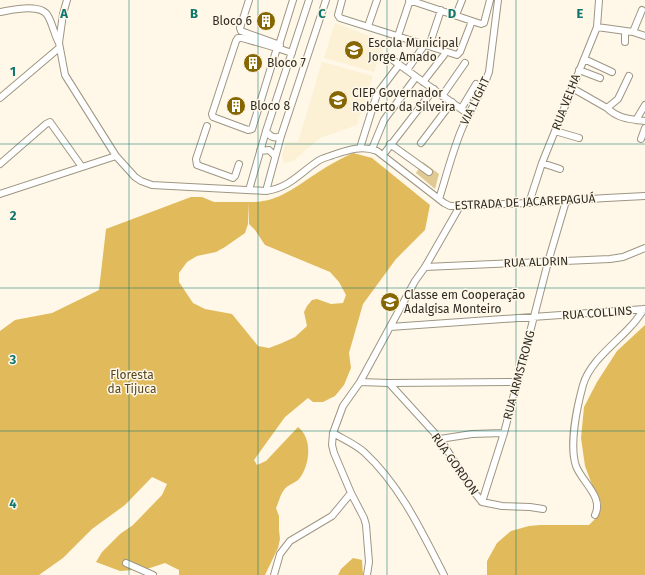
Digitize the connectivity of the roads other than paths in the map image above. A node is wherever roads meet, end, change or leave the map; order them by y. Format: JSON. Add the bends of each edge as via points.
{"nodes":[{"id":1,"x":67,"y":0,"type":"edge"},
{"id":2,"x":249,"y":0,"type":"edge"},
{"id":3,"x":293,"y":0,"type":"edge"},
{"id":4,"x":309,"y":0,"type":"edge"},
{"id":5,"x":319,"y":0,"type":"edge"},
{"id":6,"x":342,"y":0,"type":"edge"},
{"id":7,"x":376,"y":0,"type":"edge"},
{"id":8,"x":410,"y":0,"type":"edge"},
{"id":9,"x":462,"y":0,"type":"edge"},
{"id":10,"x":490,"y":0,"type":"edge"},
{"id":11,"x":498,"y":0,"type":"edge"},
{"id":12,"x":599,"y":0,"type":"edge"},
{"id":13,"x":418,"y":1,"type":"edge"},
{"id":14,"x":325,"y":2,"type":"edge"},
{"id":15,"x":441,"y":10,"type":"junction"},
{"id":16,"x":642,"y":10,"type":"dead end"},
{"id":17,"x":0,"y":12,"type":"edge"},
{"id":18,"x":456,"y":15,"type":"junction"},
{"id":19,"x":472,"y":21,"type":"junction"},
{"id":20,"x":368,"y":26,"type":"junction"},
{"id":21,"x":596,"y":27,"type":"junction"},
{"id":22,"x":625,"y":31,"type":"junction"},
{"id":23,"x":633,"y":32,"type":"junction"},
{"id":24,"x":398,"y":36,"type":"junction"},
{"id":25,"x":645,"y":36,"type":"edge"},
{"id":26,"x":625,"y":42,"type":"dead end"},
{"id":27,"x":59,"y":46,"type":"junction"},
{"id":28,"x":278,"y":46,"type":"junction"},
{"id":29,"x":426,"y":46,"type":"junction"},
{"id":30,"x":292,"y":51,"type":"junction"},
{"id":31,"x":444,"y":56,"type":"dead end"},
{"id":32,"x":390,"y":58,"type":"dead end"},
{"id":33,"x":584,"y":59,"type":"junction"},
{"id":34,"x":465,"y":63,"type":"dead end"},
{"id":35,"x":399,"y":65,"type":"junction"},
{"id":36,"x":407,"y":70,"type":"junction"},
{"id":37,"x":579,"y":70,"type":"junction"},
{"id":38,"x":612,"y":72,"type":"dead end"},
{"id":39,"x":629,"y":76,"type":"dead end"},
{"id":40,"x":416,"y":77,"type":"junction"},
{"id":41,"x":600,"y":78,"type":"dead end"},
{"id":42,"x":423,"y":82,"type":"junction"},
{"id":43,"x":476,"y":84,"type":"dead end"},
{"id":44,"x":572,"y":88,"type":"junction"},
{"id":45,"x":434,"y":89,"type":"junction"},
{"id":46,"x":442,"y":96,"type":"junction"},
{"id":47,"x":0,"y":98,"type":"edge"},
{"id":48,"x":452,"y":102,"type":"junction"},
{"id":49,"x":645,"y":105,"type":"edge"},
{"id":50,"x":607,"y":108,"type":"junction"},
{"id":51,"x":462,"y":109,"type":"junction"},
{"id":52,"x":468,"y":114,"type":"junction"},
{"id":53,"x":636,"y":120,"type":"junction"},
{"id":54,"x":645,"y":121,"type":"edge"},
{"id":55,"x":207,"y":126,"type":"dead end"},
{"id":56,"x":645,"y":130,"type":"edge"},
{"id":57,"x":266,"y":131,"type":"junction"},
{"id":58,"x":555,"y":131,"type":"junction"},
{"id":59,"x":282,"y":136,"type":"junction"},
{"id":60,"x":579,"y":138,"type":"dead end"},
{"id":61,"x":641,"y":139,"type":"dead end"},
{"id":62,"x":421,"y":143,"type":"dead end"},
{"id":63,"x":390,"y":144,"type":"junction"},
{"id":64,"x":360,"y":148,"type":"junction"},
{"id":65,"x":372,"y":149,"type":"junction"},
{"id":66,"x":260,"y":151,"type":"junction"},
{"id":67,"x":383,"y":155,"type":"junction"},
{"id":68,"x":116,"y":156,"type":"junction"},
{"id":69,"x":275,"y":156,"type":"junction"},
{"id":70,"x":542,"y":163,"type":"junction"},
{"id":71,"x":0,"y":164,"type":"edge"},
{"id":72,"x":239,"y":164,"type":"dead end"},
{"id":73,"x":82,"y":167,"type":"junction"},
{"id":74,"x":560,"y":169,"type":"dead end"},
{"id":75,"x":429,"y":172,"type":"dead end"},
{"id":76,"x":231,"y":178,"type":"junction"},
{"id":77,"x":231,"y":189,"type":"junction"},
{"id":78,"x":249,"y":190,"type":"junction"},
{"id":79,"x":266,"y":191,"type":"junction"},
{"id":80,"x":0,"y":194,"type":"edge"},
{"id":81,"x":645,"y":196,"type":"edge"},
{"id":82,"x":439,"y":199,"type":"junction"},
{"id":83,"x":566,"y":201,"type":"junction"},
{"id":84,"x":529,"y":203,"type":"junction"},
{"id":85,"x":460,"y":206,"type":"junction"},
{"id":86,"x":645,"y":248,"type":"edge"},
{"id":87,"x":548,"y":262,"type":"junction"},
{"id":88,"x":426,"y":267,"type":"junction"},
{"id":89,"x":644,"y":309,"type":"edge"},
{"id":90,"x":534,"y":317,"type":"junction"},
{"id":91,"x":390,"y":327,"type":"junction"},
{"id":92,"x":360,"y":382,"type":"junction"},
{"id":93,"x":517,"y":382,"type":"junction"},
{"id":94,"x":389,"y":383,"type":"junction"},
{"id":95,"x":333,"y":432,"type":"junction"},
{"id":96,"x":504,"y":433,"type":"junction"},
{"id":97,"x":440,"y":439,"type":"junction"},
{"id":98,"x":351,"y":493,"type":"junction"},
{"id":99,"x":482,"y":502,"type":"junction"},
{"id":100,"x":543,"y":509,"type":"dead end"},
{"id":101,"x":595,"y":515,"type":"dead end"},
{"id":102,"x":126,"y":563,"type":"dead end"},
{"id":103,"x":153,"y":575,"type":"edge"},
{"id":104,"x":274,"y":575,"type":"edge"},
{"id":105,"x":367,"y":575,"type":"edge"},
{"id":106,"x":444,"y":575,"type":"edge"}],
"edges":[{"from":1,"to":27,"type":"street","name":"ESTRADA DE JACAREPAGUÁ","via":[[62,14]]},
{"from":2,"to":28,"type":"street","via":[[241,31]]},
{"from":3,"to":28,"type":"street"},
{"from":4,"to":30,"type":"street"},
{"from":5,"to":14,"type":"street"},
{"from":6,"to":20,"type":"street","via":[[339,17]]},
{"from":7,"to":20,"type":"street"},
{"from":8,"to":13,"type":"street"},
{"from":8,"to":24,"type":"street"},
{"from":9,"to":18,"type":"street"},
{"from":10,"to":19,"type":"street","via":[[483,23]]},
{"from":11,"to":52,"type":"street","name":"VIA LIGHT","via":[[489,72]]},
{"from":12,"to":21,"type":"street","name":"RUA VELHA"},
{"from":13,"to":15,"type":"street"},
{"from":14,"to":59,"type":"street"},
{"from":15,"to":18,"type":"street"},
{"from":15,"to":29,"type":"street"},
{"from":16,"to":23,"type":"street"},
{"from":17,"to":27,"type":"street","via":[[25,8],[45,12]]},
{"from":18,"to":19,"type":"street"},
{"from":19,"to":29,"type":"street","via":[[458,54]]},
{"from":20,"to":24,"type":"street"},
{"from":21,"to":22,"type":"street"},
{"from":21,"to":33,"type":"street","name":"RUA VELHA"},
{"from":22,"to":23,"type":"street"},
{"from":22,"to":26,"type":"street"},
{"from":23,"to":25,"type":"street"},
{"from":24,"to":29,"type":"street"},
{"from":27,"to":47,"type":"street"},
{"from":27,"to":68,"type":"street","name":"ESTRADA DE JACAREPAGUÁ","via":[[65,75]]},
{"from":28,"to":28,"type":"street","via":[[237,39],[212,118],[248,130],[252,129]]},
{"from":28,"to":30,"type":"street"},
{"from":29,"to":36,"type":"street"},
{"from":30,"to":57,"type":"street"},
{"from":31,"to":42,"type":"street"},
{"from":32,"to":35,"type":"street"},
{"from":33,"to":37,"type":"street","name":"RUA VELHA"},
{"from":33,"to":38,"type":"street"},
{"from":34,"to":46,"type":"street"},
{"from":35,"to":36,"type":"street"},
{"from":35,"to":64,"type":"street","via":[[377,94]]},
{"from":36,"to":40,"type":"street"},
{"from":37,"to":41,"type":"street"},
{"from":37,"to":44,"type":"street","name":"RUA VELHA"},
{"from":39,"to":50,"type":"street","via":[[618,99]]},
{"from":40,"to":42,"type":"street"},
{"from":40,"to":65,"type":"street","via":[[384,120]]},
{"from":42,"to":45,"type":"street"},
{"from":43,"to":51,"type":"street"},
{"from":44,"to":50,"type":"street"},
{"from":44,"to":58,"type":"street","name":"RUA VELHA"},
{"from":45,"to":46,"type":"street"},
{"from":45,"to":63,"type":"street"},
{"from":46,"to":48,"type":"street"},
{"from":48,"to":51,"type":"street"},
{"from":48,"to":62,"type":"street"},
{"from":49,"to":53,"type":"street"},
{"from":50,"to":53,"type":"street","via":[[622,118]]},
{"from":51,"to":52,"type":"street"},
{"from":52,"to":82,"type":"street","name":"VIA LIGHT"},
{"from":53,"to":54,"type":"street"},
{"from":55,"to":76,"type":"street","via":[[196,163]]},
{"from":56,"to":61,"type":"street"},
{"from":57,"to":59,"type":"street","via":[[275,138]]},
{"from":57,"to":66,"type":"street"},
{"from":58,"to":60,"type":"street"},
{"from":58,"to":70,"type":"street","name":"RUA VELHA"},
{"from":59,"to":69,"type":"street"},
{"from":63,"to":67,"type":"street"},
{"from":63,"to":75,"type":"street"},
{"from":64,"to":65,"type":"street","name":"ESTRADA DE JACAREPAGUÁ"},
{"from":64,"to":79,"type":"street","name":"ESTRADA DE JACAREPAGUÁ","via":[[349,149],[319,160],[284,186]]},
{"from":65,"to":67,"type":"street","name":"ESTRADA DE JACAREPAGUÁ"},
{"from":66,"to":69,"type":"street","via":[[269,150]]},
{"from":66,"to":78,"type":"street"},
{"from":67,"to":82,"type":"street","name":"ESTRADA DE JACAREPAGUÁ"},
{"from":68,"to":73,"type":"street"},
{"from":68,"to":77,"type":"street","name":"ESTRADA DE JACAREPAGUÁ","via":[[135,177],[152,185]]},
{"from":69,"to":79,"type":"street"},
{"from":70,"to":74,"type":"street"},
{"from":70,"to":84,"type":"street","name":"RUA VELHA"},
{"from":71,"to":73,"type":"street","via":[[50,122]]},
{"from":72,"to":76,"type":"street","via":[[235,176]]},
{"from":73,"to":80,"type":"street"},
{"from":76,"to":77,"type":"street"},
{"from":77,"to":78,"type":"street","name":"ESTRADA DE JACAREPAGUÁ"},
{"from":78,"to":79,"type":"street","name":"ESTRADA DE JACAREPAGUÁ"},
{"from":81,"to":83,"type":"street","name":"ESTRADA DE JACAREPAGUÁ"},
{"from":82,"to":85,"type":"street","name":"ESTRADA DE JACAREPAGUÁ","via":[[447,205]]},
{"from":83,"to":84,"type":"street","name":"ESTRADA DE JACAREPAGUÁ"},
{"from":83,"to":87,"type":"street","name":"RUA ARMSTRONG"},
{"from":84,"to":85,"type":"street","name":"ESTRADA DE JACAREPAGUÁ"},
{"from":85,"to":88,"type":"street"},
{"from":86,"to":87,"type":"street","name":"RUA ALDRIN","via":[[623,257]]},
{"from":87,"to":88,"type":"street","name":"RUA ALDRIN"},
{"from":87,"to":90,"type":"street","name":"RUA ARMSTRONG"},
{"from":88,"to":91,"type":"street"},
{"from":89,"to":90,"type":"street","name":"RUA COLLINS"},
{"from":89,"to":101,"type":"street","name":"RUA COLLINS","via":[[633,325],[591,368],[583,385],[573,453],[580,474],[597,503]]},
{"from":90,"to":91,"type":"street","name":"RUA COLLINS"},
{"from":90,"to":93,"type":"street","name":"RUA ARMSTRONG"},
{"from":91,"to":92,"type":"street"},
{"from":92,"to":94,"type":"street"},
{"from":92,"to":95,"type":"street","via":[[343,406]]},
{"from":93,"to":94,"type":"street"},
{"from":93,"to":96,"type":"street","name":"RUA ARMSTRONG"},
{"from":94,"to":97,"type":"street","name":"RUA GORDON"},
{"from":95,"to":98,"type":"street","via":[[334,453]]},
{"from":95,"to":106,"type":"street","via":[[363,451],[392,482]]},
{"from":96,"to":97,"type":"street"},
{"from":96,"to":99,"type":"street","name":"RUA ARMSTRONG"},
{"from":97,"to":99,"type":"street","name":"RUA GORDON"},
{"from":98,"to":104,"type":"street","via":[[332,516],[290,541],[280,554]]},
{"from":98,"to":105,"type":"street","via":[[366,525],[369,562]]},
{"from":99,"to":100,"type":"street","name":"RUA GORDON"},
{"from":102,"to":103,"type":"street"}]}
